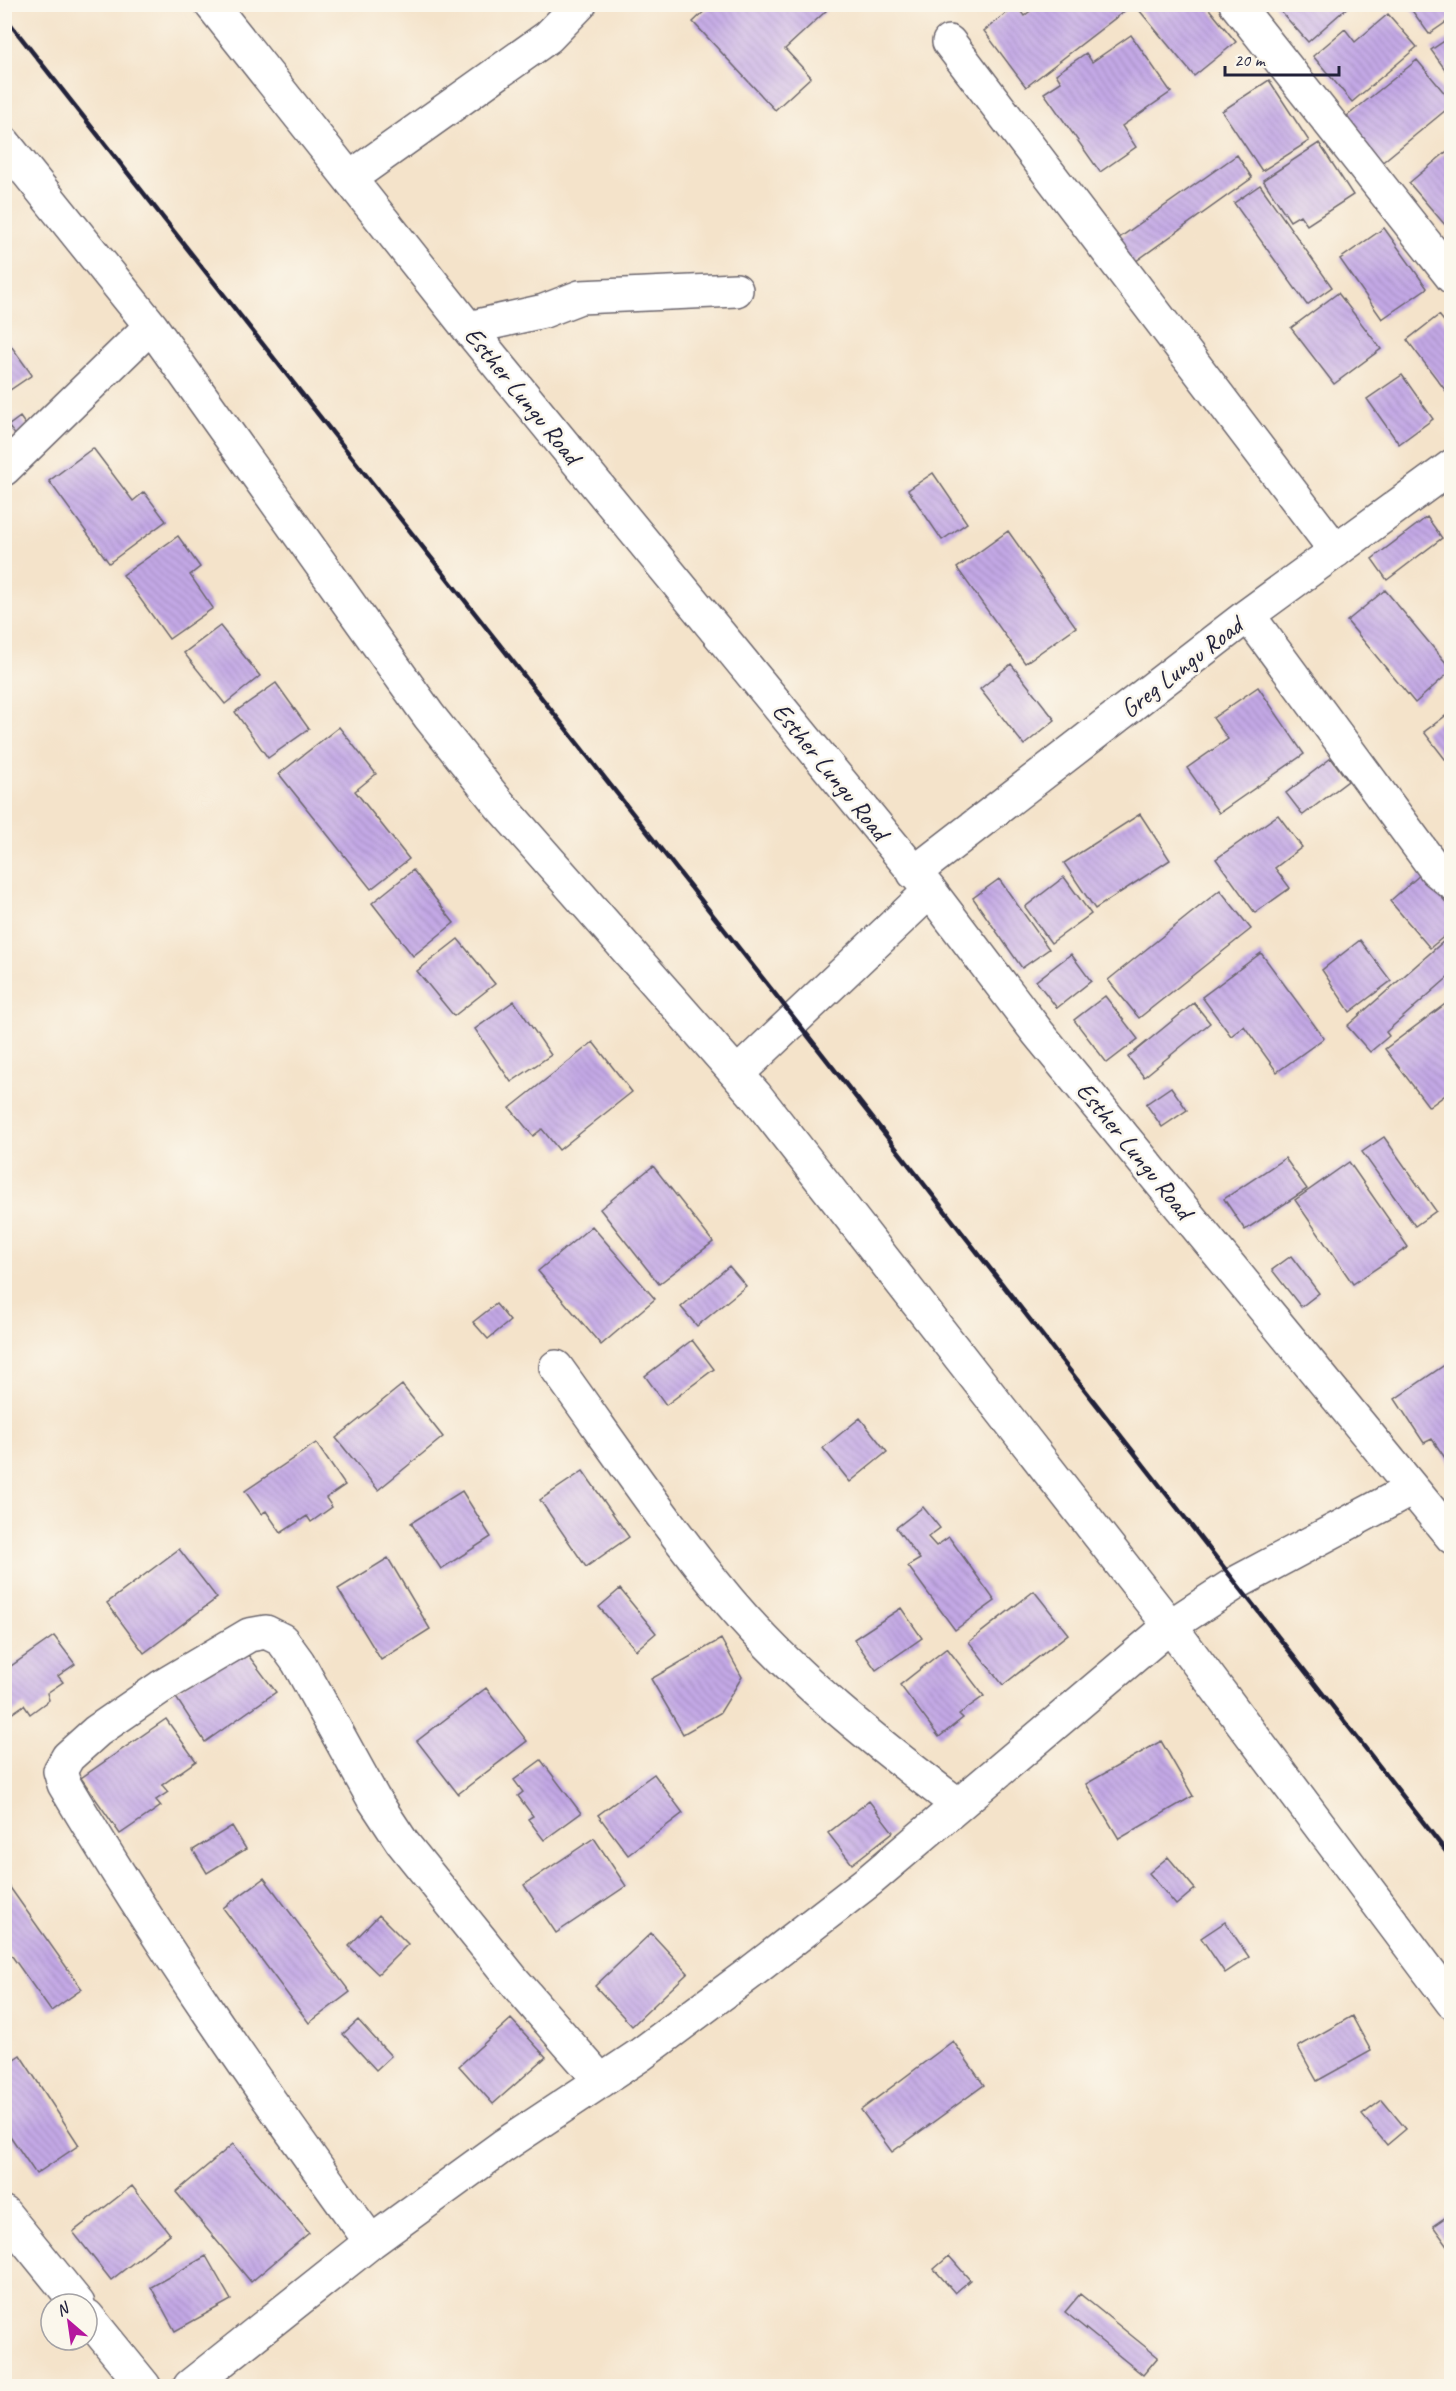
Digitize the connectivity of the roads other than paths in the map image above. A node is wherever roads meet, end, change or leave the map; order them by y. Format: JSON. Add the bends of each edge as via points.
{"nodes":[{"id":1,"x":211,"y":4,"type":"edge"},
{"id":2,"x":580,"y":4,"type":"edge"},
{"id":3,"x":1236,"y":4,"type":"edge"},
{"id":4,"x":949,"y":42,"type":"dead end"},
{"id":5,"x":4,"y":143,"type":"edge"},
{"id":6,"x":350,"y":178,"type":"junction"},
{"id":7,"x":1452,"y":277,"type":"edge"},
{"id":8,"x":736,"y":290,"type":"dead end"},
{"id":9,"x":151,"y":326,"type":"junction"},
{"id":10,"x":468,"y":328,"type":"junction"},
{"id":11,"x":1452,"y":466,"type":"edge"},
{"id":12,"x":4,"y":469,"type":"edge"},
{"id":13,"x":1336,"y":551,"type":"junction"},
{"id":14,"x":1248,"y":615,"type":"junction"},
{"id":15,"x":922,"y":882,"type":"junction"},
{"id":16,"x":1452,"y":883,"type":"edge"},
{"id":17,"x":737,"y":1074,"type":"junction"},
{"id":18,"x":556,"y":1367,"type":"dead end"},
{"id":19,"x":1412,"y":1489,"type":"junction"},
{"id":20,"x":1449,"y":1528,"type":"edge"},
{"id":21,"x":1170,"y":1626,"type":"junction"},
{"id":22,"x":957,"y":1804,"type":"junction"},
{"id":23,"x":1452,"y":2002,"type":"edge"},
{"id":24,"x":601,"y":2081,"type":"junction"},
{"id":25,"x":4,"y":2213,"type":"edge"},
{"id":26,"x":371,"y":2242,"type":"junction"},
{"id":27,"x":68,"y":2292,"type":"edge"},
{"id":28,"x":99,"y":2331,"type":"edge"},
{"id":29,"x":144,"y":2386,"type":"edge"},
{"id":30,"x":190,"y":2386,"type":"edge"}],
"edges":[{"from":1,"to":6,"type":"street","name":"Esther Lungu Road"},
{"from":2,"to":6,"type":"street","via":[[548,37]]},
{"from":3,"to":7,"type":"street"},
{"from":4,"to":13,"type":"street"},
{"from":5,"to":9,"type":"street"},
{"from":6,"to":10,"type":"street","name":"Esther Lungu Road"},
{"from":8,"to":10,"type":"street","via":[[580,297],[544,311]]},
{"from":9,"to":12,"type":"street"},
{"from":9,"to":17,"type":"street","via":[[429,716],[498,804]]},
{"from":10,"to":15,"type":"street","name":"Esther Lungu Road"},
{"from":11,"to":13,"type":"street","name":"Greg Lungu Road"},
{"from":13,"to":14,"type":"street","name":"Greg Lungu Road"},
{"from":14,"to":15,"type":"street","name":"Greg Lungu Road"},
{"from":14,"to":16,"type":"street","via":[[1436,870]]},
{"from":15,"to":17,"type":"street","name":"Greg Lungu Road"},
{"from":15,"to":19,"type":"street","name":"Esther Lungu Road","via":[[1038,1033]]},
{"from":17,"to":21,"type":"street"},
{"from":18,"to":22,"type":"street","via":[[670,1527],[731,1603],[806,1680],[891,1754]]},
{"from":19,"to":20,"type":"street","name":"Esther Lungu Road"},
{"from":19,"to":21,"type":"street","via":[[1236,1583]]},
{"from":21,"to":22,"type":"street"},
{"from":21,"to":23,"type":"street"},
{"from":22,"to":24,"type":"street","via":[[750,1973]]},
{"from":24,"to":26,"type":"street"},
{"from":24,"to":26,"type":"street","via":[[402,1842],[282,1640],[266,1632],[249,1635],[161,1687],[97,1731],[68,1757],[60,1771],[64,1784],[171,1955]]},
{"from":25,"to":27,"type":"street"},
{"from":26,"to":30,"type":"street"},
{"from":28,"to":29,"type":"street"}]}
